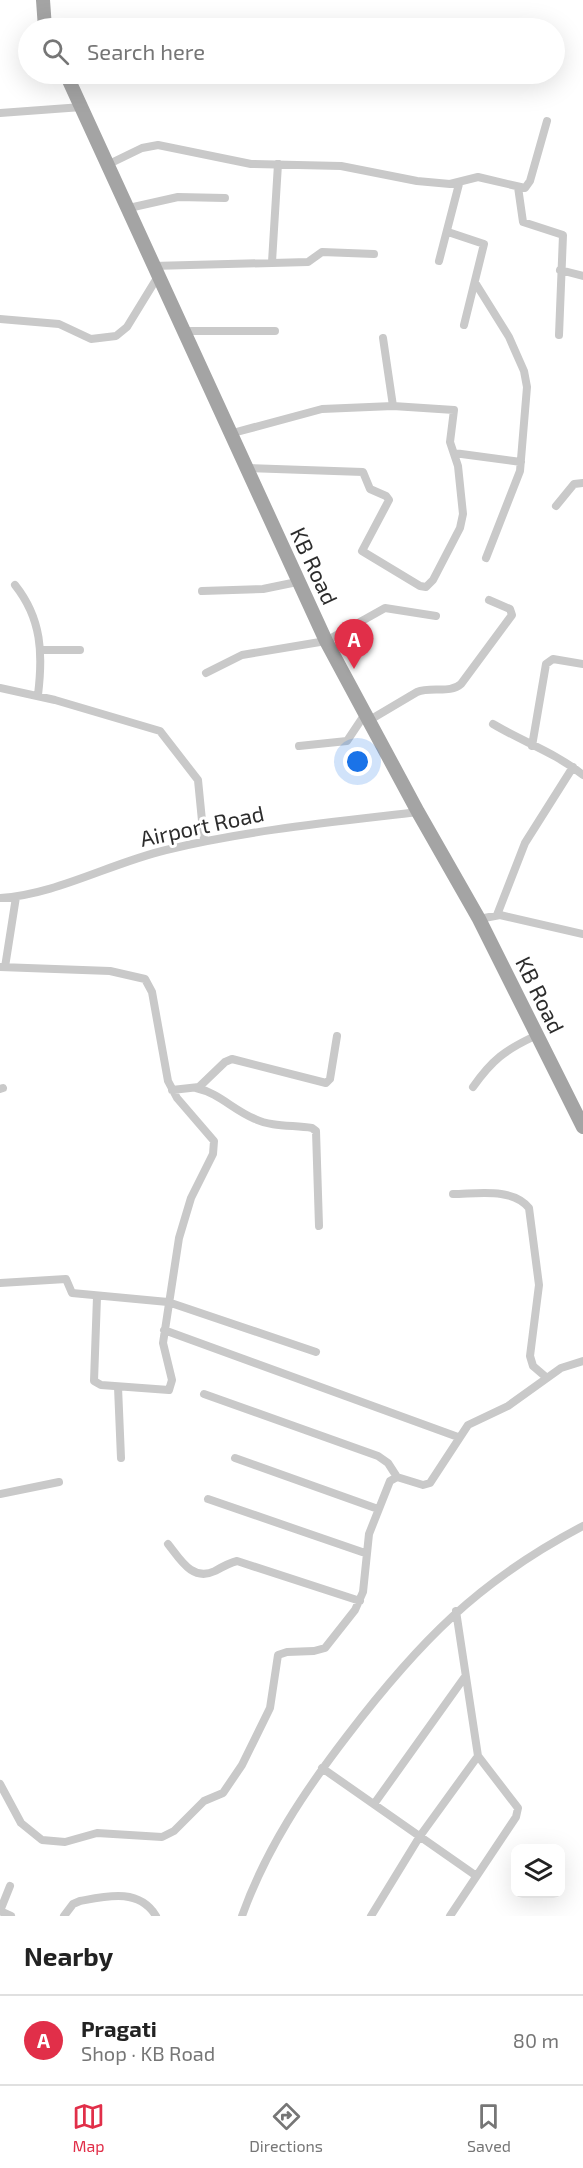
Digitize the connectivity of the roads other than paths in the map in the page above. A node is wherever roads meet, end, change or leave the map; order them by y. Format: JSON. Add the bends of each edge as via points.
{"nodes":[{"id":1,"x":43,"y":0,"type":"edge"},
{"id":2,"x":44,"y":18,"type":"edge"},
{"id":3,"x":71,"y":84,"type":"edge"},
{"id":4,"x":82,"y":108,"type":"junction"},
{"id":5,"x":0,"y":113,"type":"edge"},
{"id":6,"x":547,"y":121,"type":"dead end"},
{"id":7,"x":109,"y":164,"type":"junction"},
{"id":8,"x":278,"y":164,"type":"junction"},
{"id":9,"x":459,"y":184,"type":"junction"},
{"id":10,"x":518,"y":187,"type":"junction"},
{"id":11,"x":225,"y":198,"type":"dead end"},
{"id":12,"x":129,"y":208,"type":"junction"},
{"id":13,"x":448,"y":232,"type":"junction"},
{"id":14,"x":374,"y":254,"type":"dead end"},
{"id":15,"x":439,"y":261,"type":"dead end"},
{"id":16,"x":272,"y":262,"type":"junction"},
{"id":17,"x":560,"y":270,"type":"junction"},
{"id":18,"x":155,"y":272,"type":"junction"},
{"id":19,"x":583,"y":276,"type":"edge"},
{"id":20,"x":476,"y":284,"type":"junction"},
{"id":21,"x":0,"y":319,"type":"edge"},
{"id":22,"x":464,"y":325,"type":"dead end"},
{"id":23,"x":182,"y":331,"type":"junction"},
{"id":24,"x":275,"y":331,"type":"dead end"},
{"id":25,"x":559,"y":335,"type":"dead end"},
{"id":26,"x":384,"y":338,"type":"dead end"},
{"id":27,"x":393,"y":406,"type":"junction"},
{"id":28,"x":229,"y":434,"type":"junction"},
{"id":29,"x":454,"y":453,"type":"junction"},
{"id":30,"x":521,"y":462,"type":"junction"},
{"id":31,"x":244,"y":468,"type":"junction"},
{"id":32,"x":583,"y":483,"type":"edge"},
{"id":33,"x":556,"y":506,"type":"dead end"},
{"id":34,"x":486,"y":558,"type":"dead end"},
{"id":35,"x":297,"y":582,"type":"junction"},
{"id":36,"x":15,"y":585,"type":"dead end"},
{"id":37,"x":202,"y":591,"type":"dead end"},
{"id":38,"x":489,"y":600,"type":"dead end"},
{"id":39,"x":436,"y":616,"type":"dead end"},
{"id":40,"x":326,"y":642,"type":"junction"},
{"id":41,"x":41,"y":650,"type":"junction"},
{"id":42,"x":80,"y":650,"type":"dead end"},
{"id":43,"x":583,"y":664,"type":"edge"},
{"id":44,"x":206,"y":673,"type":"dead end"},
{"id":45,"x":0,"y":688,"type":"edge"},
{"id":46,"x":38,"y":695,"type":"junction"},
{"id":47,"x":366,"y":718,"type":"junction"},
{"id":48,"x":493,"y":724,"type":"dead end"},
{"id":49,"x":299,"y":746,"type":"dead end"},
{"id":50,"x":532,"y":746,"type":"junction"},
{"id":51,"x":573,"y":767,"type":"junction"},
{"id":52,"x":583,"y":775,"type":"edge"},
{"id":53,"x":418,"y":812,"type":"junction"},
{"id":54,"x":204,"y":842,"type":"junction"},
{"id":55,"x":16,"y":897,"type":"junction"},
{"id":56,"x":0,"y":898,"type":"edge"},
{"id":57,"x":497,"y":915,"type":"junction"},
{"id":58,"x":480,"y":919,"type":"junction"},
{"id":59,"x":583,"y":934,"type":"edge"},
{"id":60,"x":3,"y":967,"type":"edge"},
{"id":61,"x":337,"y":1036,"type":"dead end"},
{"id":62,"x":536,"y":1036,"type":"junction"},
{"id":63,"x":473,"y":1087,"type":"dead end"},
{"id":64,"x":196,"y":1088,"type":"junction"},
{"id":65,"x":172,"y":1089,"type":"junction"},
{"id":66,"x":583,"y":1127,"type":"edge"},
{"id":67,"x":453,"y":1194,"type":"dead end"},
{"id":68,"x":319,"y":1226,"type":"dead end"},
{"id":69,"x":0,"y":1283,"type":"edge"},
{"id":70,"x":97,"y":1296,"type":"junction"},
{"id":71,"x":168,"y":1302,"type":"junction"},
{"id":72,"x":164,"y":1330,"type":"junction"},
{"id":73,"x":316,"y":1352,"type":"dead end"},
{"id":74,"x":583,"y":1361,"type":"edge"},
{"id":75,"x":547,"y":1378,"type":"junction"},
{"id":76,"x":118,"y":1387,"type":"junction"},
{"id":77,"x":204,"y":1394,"type":"dead end"},
{"id":78,"x":458,"y":1437,"type":"junction"},
{"id":79,"x":121,"y":1458,"type":"dead end"},
{"id":80,"x":235,"y":1458,"type":"dead end"},
{"id":81,"x":397,"y":1477,"type":"junction"},
{"id":82,"x":59,"y":1482,"type":"dead end"},
{"id":83,"x":0,"y":1494,"type":"edge"},
{"id":84,"x":208,"y":1499,"type":"dead end"},
{"id":85,"x":378,"y":1509,"type":"junction"},
{"id":86,"x":583,"y":1526,"type":"edge"},
{"id":87,"x":168,"y":1544,"type":"dead end"},
{"id":88,"x":365,"y":1554,"type":"junction"},
{"id":89,"x":360,"y":1601,"type":"junction"},
{"id":90,"x":456,"y":1611,"type":"junction"},
{"id":91,"x":464,"y":1678,"type":"junction"},
{"id":92,"x":478,"y":1756,"type":"junction"},
{"id":93,"x":322,"y":1768,"type":"junction"},
{"id":94,"x":0,"y":1784,"type":"edge"},
{"id":95,"x":374,"y":1804,"type":"junction"},
{"id":96,"x":420,"y":1836,"type":"junction"},
{"id":97,"x":475,"y":1875,"type":"junction"},
{"id":98,"x":10,"y":1886,"type":"dead end"},
{"id":99,"x":12,"y":1916,"type":"edge"},
{"id":100,"x":64,"y":1916,"type":"edge"},
{"id":101,"x":156,"y":1916,"type":"edge"},
{"id":102,"x":242,"y":1916,"type":"edge"},
{"id":103,"x":371,"y":1916,"type":"edge"},
{"id":104,"x":450,"y":1916,"type":"edge"}],
"edges":[{"from":1,"to":2,"type":"main road"},
{"from":3,"to":4,"type":"main road","name":"KB Road"},
{"from":4,"to":5,"type":"street"},
{"from":4,"to":7,"type":"main road","name":"KB Road"},
{"from":6,"to":10,"type":"street","via":[[530,181],[525,188]]},
{"from":7,"to":8,"type":"street","via":[[142,147],[158,145],[243,163]]},
{"from":7,"to":12,"type":"main road","name":"KB Road"},
{"from":8,"to":9,"type":"street","via":[[341,166],[417,181]]},
{"from":8,"to":16,"type":"street"},
{"from":9,"to":10,"type":"street","via":[[478,177]]},
{"from":9,"to":13,"type":"street"},
{"from":10,"to":17,"type":"street","via":[[523,222],[563,235]]},
{"from":11,"to":12,"type":"street","via":[[178,197]]},
{"from":12,"to":18,"type":"main road","name":"KB Road"},
{"from":13,"to":15,"type":"street"},
{"from":13,"to":20,"type":"street","via":[[483,242]]},
{"from":14,"to":16,"type":"street","via":[[322,252],[310,261]]},
{"from":16,"to":18,"type":"street"},
{"from":17,"to":19,"type":"street"},
{"from":17,"to":25,"type":"street"},
{"from":18,"to":21,"type":"street","via":[[127,327],[116,336],[91,339],[60,324]]},
{"from":18,"to":23,"type":"main road","name":"KB Road"},
{"from":20,"to":22,"type":"street"},
{"from":20,"to":30,"type":"street","via":[[509,337],[526,378]]},
{"from":23,"to":24,"type":"street"},
{"from":23,"to":28,"type":"main road","name":"KB Road"},
{"from":26,"to":27,"type":"street"},
{"from":27,"to":28,"type":"street","via":[[313,410]]},
{"from":27,"to":29,"type":"street","via":[[454,410],[450,442]]},
{"from":28,"to":31,"type":"main road","name":"KB Road"},
{"from":29,"to":30,"type":"street"},
{"from":29,"to":31,"type":"street","via":[[462,520],[426,587],[409,582],[362,551],[389,500],[370,489],[363,472]]},
{"from":30,"to":34,"type":"street"},
{"from":31,"to":35,"type":"main road","name":"KB Road"},
{"from":32,"to":33,"type":"street","via":[[574,484]]},
{"from":35,"to":37,"type":"street","via":[[253,590]]},
{"from":35,"to":40,"type":"main road","name":"KB Road"},
{"from":36,"to":41,"type":"street","via":[[30,607]]},
{"from":38,"to":47,"type":"street","via":[[510,609],[512,615],[462,684],[454,689],[424,689]]},
{"from":39,"to":40,"type":"street","via":[[385,608]]},
{"from":40,"to":44,"type":"street","via":[[243,655]]},
{"from":40,"to":47,"type":"main road","name":"KB Road"},
{"from":41,"to":42,"type":"street"},
{"from":41,"to":46,"type":"street"},
{"from":43,"to":50,"type":"street","via":[[553,659],[546,664]]},
{"from":45,"to":46,"type":"street"},
{"from":46,"to":54,"type":"street","via":[[148,726],[165,735],[198,780]]},
{"from":47,"to":49,"type":"street","via":[[346,741]]},
{"from":47,"to":53,"type":"main road","name":"KB Road"},
{"from":48,"to":50,"type":"street"},
{"from":50,"to":51,"type":"street"},
{"from":51,"to":52,"type":"street"},
{"from":51,"to":57,"type":"street","via":[[525,843]]},
{"from":53,"to":54,"type":"street","name":"Airport Road","via":[[269,829]]},
{"from":53,"to":58,"type":"main road","name":"KB Road"},
{"from":54,"to":55,"type":"street","name":"Airport Road","via":[[131,859]]},
{"from":55,"to":56,"type":"street","name":"Airport Road"},
{"from":55,"to":60,"type":"street"},
{"from":57,"to":58,"type":"street"},
{"from":57,"to":59,"type":"street"},
{"from":58,"to":62,"type":"main road","name":"KB Road"},
{"from":60,"to":65,"type":"street","via":[[110,971],[145,979],[152,992],[164,1071]]},
{"from":61,"to":64,"type":"street","via":[[326,1083],[232,1059]]},
{"from":62,"to":63,"type":"street","via":[[504,1051]]},
{"from":62,"to":66,"type":"main road","name":"KB Road"},
{"from":64,"to":65,"type":"street"},
{"from":64,"to":68,"type":"street","via":[[213,1093],[259,1121],[316,1131]]},
{"from":65,"to":71,"type":"street","via":[[212,1136],[214,1147],[183,1222]]},
{"from":67,"to":75,"type":"street","via":[[507,1195],[529,1208],[539,1285],[530,1356],[533,1366]]},
{"from":69,"to":70,"type":"street","via":[[62,1278],[68,1281],[72,1293]]},
{"from":70,"to":71,"type":"street"},
{"from":70,"to":76,"type":"street","via":[[93,1378],[96,1384]]},
{"from":71,"to":72,"type":"street"},
{"from":71,"to":73,"type":"street"},
{"from":72,"to":76,"type":"street","via":[[163,1350],[172,1387],[166,1391]]},
{"from":72,"to":78,"type":"street"},
{"from":74,"to":75,"type":"street","via":[[561,1368]]},
{"from":75,"to":78,"type":"street","via":[[508,1407],[468,1425]]},
{"from":76,"to":79,"type":"street"},
{"from":77,"to":81,"type":"street","via":[[378,1456]]},
{"from":78,"to":81,"type":"street","via":[[430,1483],[423,1485]]},
{"from":80,"to":85,"type":"street"},
{"from":81,"to":85,"type":"street","via":[[390,1481]]},
{"from":82,"to":83,"type":"street"},
{"from":84,"to":88,"type":"street"},
{"from":85,"to":88,"type":"street"},
{"from":86,"to":90,"type":"street","via":[[531,1554]]},
{"from":87,"to":89,"type":"street","via":[[186,1567],[198,1574],[209,1574],[237,1561]]},
{"from":88,"to":89,"type":"street"},
{"from":89,"to":94,"type":"street","via":[[325,1648],[278,1656],[270,1708],[248,1756],[223,1793],[204,1801],[167,1836],[97,1833],[59,1842],[42,1840],[21,1823]]},
{"from":90,"to":91,"type":"street"},
{"from":90,"to":93,"type":"street","via":[[413,1654]]},
{"from":91,"to":92,"type":"street"},
{"from":91,"to":95,"type":"street"},
{"from":92,"to":96,"type":"street"},
{"from":92,"to":97,"type":"street","via":[[518,1808],[516,1817]]},
{"from":93,"to":95,"type":"street"},
{"from":93,"to":102,"type":"street","via":[[272,1845]]},
{"from":95,"to":96,"type":"street"},
{"from":96,"to":97,"type":"street"},
{"from":96,"to":103,"type":"street"},
{"from":97,"to":104,"type":"street"},
{"from":98,"to":99,"type":"street","via":[[0,1911]]},
{"from":100,"to":101,"type":"street","via":[[80,1901],[125,1895],[145,1903]]}]}
